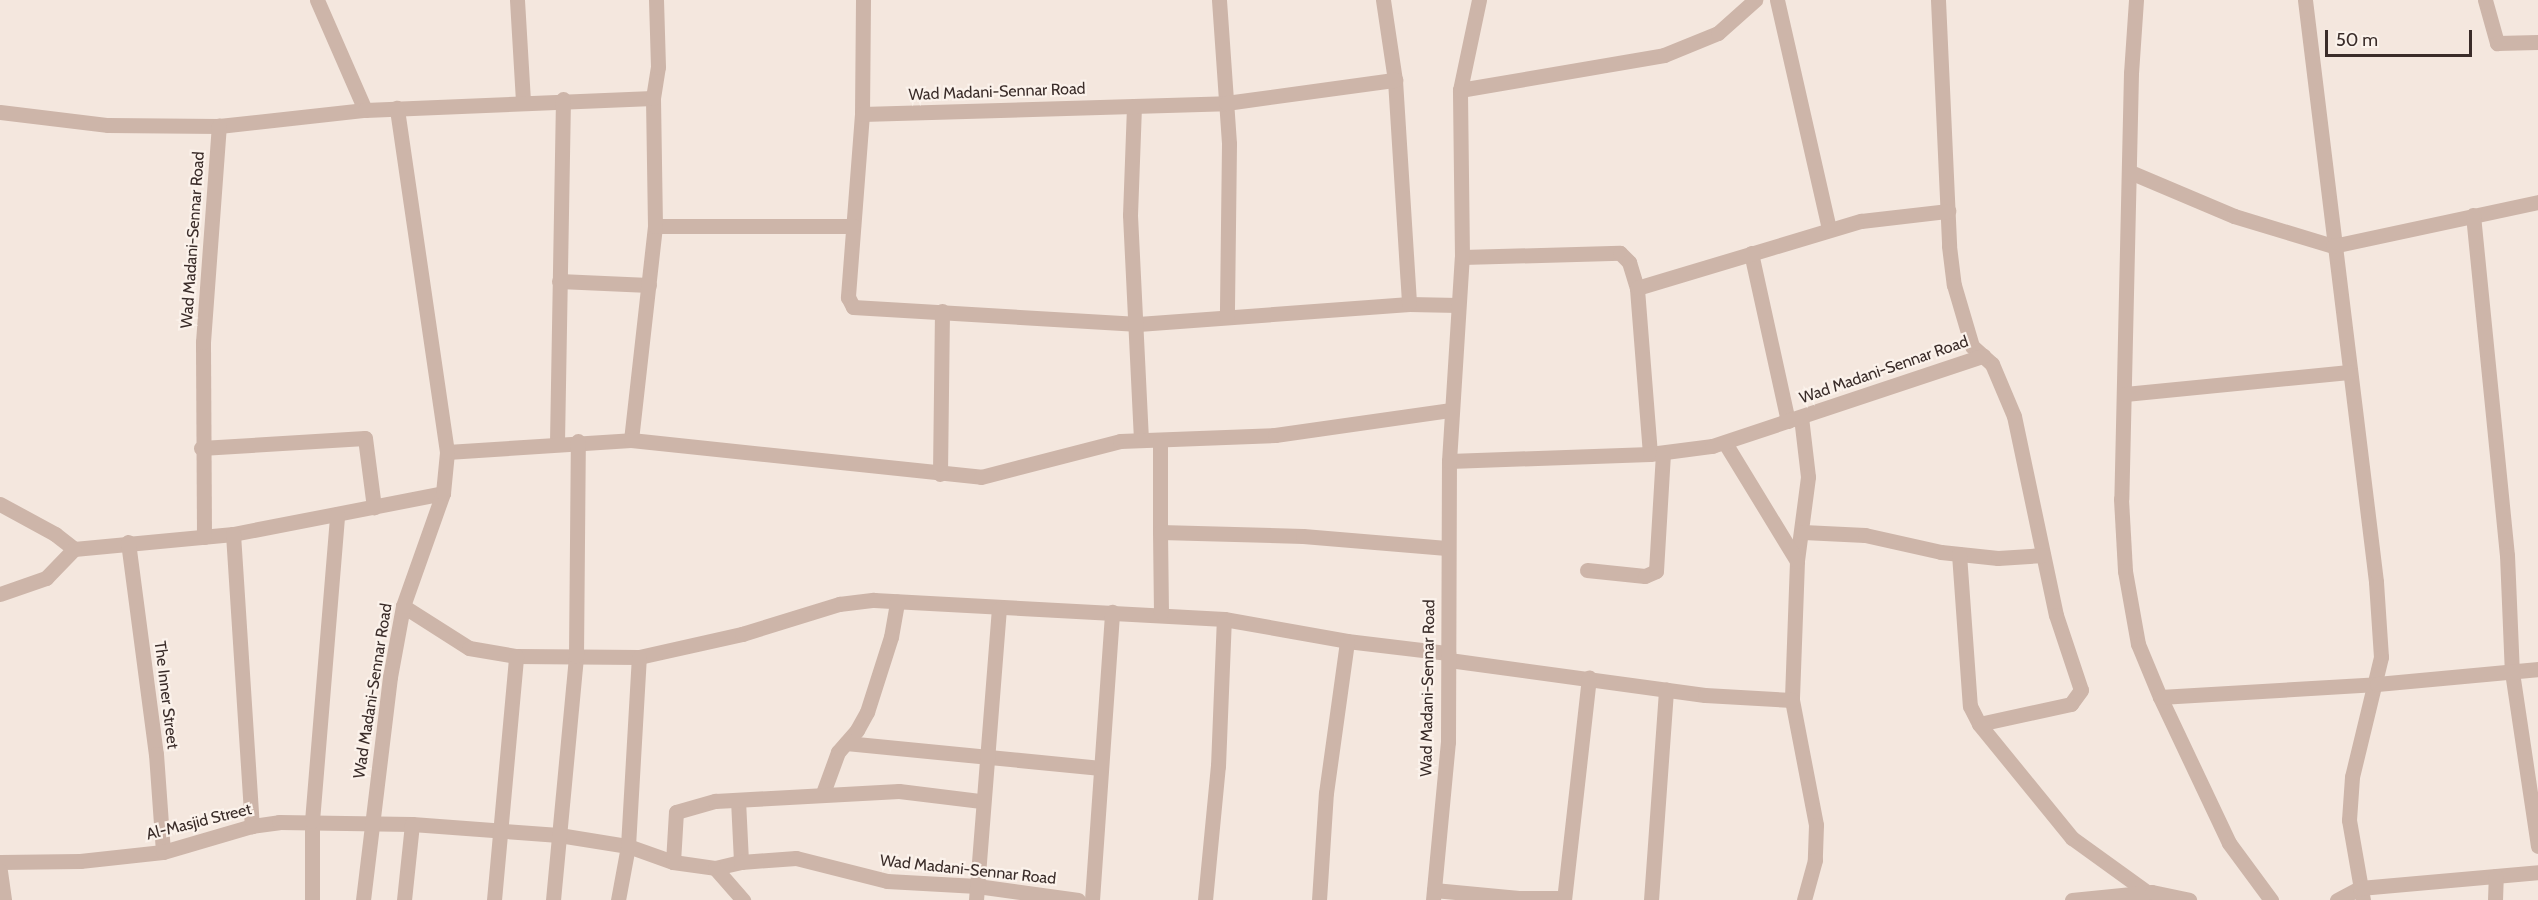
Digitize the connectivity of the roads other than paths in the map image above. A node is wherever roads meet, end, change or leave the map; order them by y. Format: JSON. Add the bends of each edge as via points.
{"nodes":[{"id":1,"x":317,"y":0,"type":"edge"},
{"id":2,"x":517,"y":0,"type":"edge"},
{"id":3,"x":656,"y":0,"type":"edge"},
{"id":4,"x":862,"y":0,"type":"edge"},
{"id":5,"x":1219,"y":0,"type":"edge"},
{"id":6,"x":1383,"y":0,"type":"edge"},
{"id":7,"x":1479,"y":0,"type":"edge"},
{"id":8,"x":1755,"y":0,"type":"edge"},
{"id":9,"x":1777,"y":0,"type":"edge"},
{"id":10,"x":1938,"y":0,"type":"edge"},
{"id":11,"x":2136,"y":0,"type":"edge"},
{"id":12,"x":2305,"y":0,"type":"edge"},
{"id":13,"x":2485,"y":0,"type":"edge"},
{"id":14,"x":2538,"y":42,"type":"edge"},
{"id":15,"x":1395,"y":80,"type":"junction"},
{"id":16,"x":1460,"y":90,"type":"junction"},
{"id":17,"x":653,"y":98,"type":"junction"},
{"id":18,"x":562,"y":99,"type":"junction"},
{"id":19,"x":523,"y":100,"type":"junction"},
{"id":20,"x":1226,"y":103,"type":"junction"},
{"id":21,"x":1134,"y":106,"type":"junction"},
{"id":22,"x":398,"y":108,"type":"junction"},
{"id":23,"x":365,"y":110,"type":"junction"},
{"id":24,"x":0,"y":112,"type":"edge"},
{"id":25,"x":862,"y":114,"type":"junction"},
{"id":26,"x":219,"y":126,"type":"junction"},
{"id":27,"x":2130,"y":172,"type":"junction"},
{"id":28,"x":2538,"y":202,"type":"edge"},
{"id":29,"x":1948,"y":211,"type":"junction"},
{"id":30,"x":2473,"y":215,"type":"junction"},
{"id":31,"x":655,"y":226,"type":"junction"},
{"id":32,"x":853,"y":226,"type":"junction"},
{"id":33,"x":1829,"y":229,"type":"junction"},
{"id":34,"x":2333,"y":246,"type":"junction"},
{"id":35,"x":1751,"y":253,"type":"junction"},
{"id":36,"x":1462,"y":257,"type":"junction"},
{"id":37,"x":559,"y":281,"type":"junction"},
{"id":38,"x":649,"y":285,"type":"junction"},
{"id":39,"x":1637,"y":288,"type":"junction"},
{"id":40,"x":1409,"y":304,"type":"junction"},
{"id":41,"x":1458,"y":305,"type":"junction"},
{"id":42,"x":942,"y":311,"type":"junction"},
{"id":43,"x":1227,"y":317,"type":"junction"},
{"id":44,"x":1138,"y":324,"type":"junction"},
{"id":45,"x":1983,"y":356,"type":"junction"},
{"id":46,"x":2349,"y":372,"type":"junction"},
{"id":47,"x":2125,"y":394,"type":"junction"},
{"id":48,"x":1451,"y":410,"type":"junction"},
{"id":49,"x":1795,"y":419,"type":"junction"},
{"id":50,"x":1142,"y":438,"type":"junction"},
{"id":51,"x":631,"y":440,"type":"junction"},
{"id":52,"x":578,"y":441,"type":"junction"},
{"id":53,"x":557,"y":442,"type":"junction"},
{"id":54,"x":1160,"y":442,"type":"junction"},
{"id":55,"x":1725,"y":443,"type":"junction"},
{"id":56,"x":201,"y":448,"type":"junction"},
{"id":57,"x":447,"y":452,"type":"junction"},
{"id":58,"x":1657,"y":454,"type":"junction"},
{"id":59,"x":1449,"y":461,"type":"junction"},
{"id":60,"x":940,"y":474,"type":"junction"},
{"id":61,"x":443,"y":493,"type":"junction"},
{"id":62,"x":0,"y":504,"type":"edge"},
{"id":63,"x":374,"y":507,"type":"junction"},
{"id":64,"x":337,"y":514,"type":"junction"},
{"id":65,"x":1160,"y":532,"type":"junction"},
{"id":66,"x":1803,"y":532,"type":"junction"},
{"id":67,"x":233,"y":534,"type":"junction"},
{"id":68,"x":204,"y":537,"type":"junction"},
{"id":69,"x":129,"y":542,"type":"junction"},
{"id":70,"x":1447,"y":548,"type":"junction"},
{"id":71,"x":74,"y":549,"type":"junction"},
{"id":72,"x":1959,"y":554,"type":"junction"},
{"id":73,"x":2043,"y":555,"type":"junction"},
{"id":74,"x":1797,"y":561,"type":"junction"},
{"id":75,"x":1587,"y":570,"type":"dead end"},
{"id":76,"x":0,"y":594,"type":"edge"},
{"id":77,"x":897,"y":602,"type":"junction"},
{"id":78,"x":403,"y":606,"type":"junction"},
{"id":79,"x":999,"y":609,"type":"junction"},
{"id":80,"x":1113,"y":612,"type":"junction"},
{"id":81,"x":1161,"y":613,"type":"junction"},
{"id":82,"x":1224,"y":619,"type":"junction"},
{"id":83,"x":1347,"y":641,"type":"junction"},
{"id":84,"x":516,"y":656,"type":"junction"},
{"id":85,"x":576,"y":656,"type":"junction"},
{"id":86,"x":1448,"y":656,"type":"junction"},
{"id":87,"x":639,"y":657,"type":"junction"},
{"id":88,"x":2538,"y":669,"type":"edge"},
{"id":89,"x":2512,"y":672,"type":"junction"},
{"id":90,"x":1589,"y":677,"type":"junction"},
{"id":91,"x":2377,"y":684,"type":"junction"},
{"id":92,"x":1666,"y":690,"type":"junction"},
{"id":93,"x":2160,"y":698,"type":"junction"},
{"id":94,"x":1792,"y":700,"type":"junction"},
{"id":95,"x":1979,"y":724,"type":"junction"},
{"id":96,"x":846,"y":742,"type":"junction"},
{"id":97,"x":985,"y":758,"type":"junction"},
{"id":98,"x":1101,"y":768,"type":"junction"},
{"id":99,"x":823,"y":793,"type":"junction"},
{"id":100,"x":738,"y":800,"type":"junction"},
{"id":101,"x":981,"y":801,"type":"junction"},
{"id":102,"x":312,"y":820,"type":"junction"},
{"id":103,"x":371,"y":822,"type":"junction"},
{"id":104,"x":412,"y":824,"type":"junction"},
{"id":105,"x":252,"y":826,"type":"junction"},
{"id":106,"x":498,"y":830,"type":"junction"},
{"id":107,"x":559,"y":835,"type":"junction"},
{"id":108,"x":628,"y":846,"type":"junction"},
{"id":109,"x":2538,"y":846,"type":"edge"},
{"id":110,"x":163,"y":852,"type":"junction"},
{"id":111,"x":0,"y":862,"type":"edge"},
{"id":112,"x":673,"y":862,"type":"junction"},
{"id":113,"x":741,"y":862,"type":"junction"},
{"id":114,"x":715,"y":868,"type":"junction"},
{"id":115,"x":0,"y":872,"type":"edge"},
{"id":116,"x":2538,"y":872,"type":"edge"},
{"id":117,"x":2496,"y":876,"type":"junction"},
{"id":118,"x":976,"y":893,"type":"edge"},
{"id":119,"x":2361,"y":894,"type":"edge"},
{"id":120,"x":1433,"y":895,"type":"edge"},
{"id":121,"x":2155,"y":896,"type":"edge"},
{"id":122,"x":1564,"y":899,"type":"edge"},
{"id":123,"x":4,"y":900,"type":"edge"},
{"id":124,"x":312,"y":900,"type":"edge"},
{"id":125,"x":363,"y":900,"type":"edge"},
{"id":126,"x":404,"y":900,"type":"edge"},
{"id":127,"x":494,"y":900,"type":"edge"},
{"id":128,"x":553,"y":900,"type":"edge"},
{"id":129,"x":618,"y":900,"type":"edge"},
{"id":130,"x":743,"y":900,"type":"edge"},
{"id":131,"x":1078,"y":900,"type":"edge"},
{"id":132,"x":1092,"y":900,"type":"edge"},
{"id":133,"x":1205,"y":900,"type":"edge"},
{"id":134,"x":1319,"y":900,"type":"edge"},
{"id":135,"x":1651,"y":900,"type":"edge"},
{"id":136,"x":1804,"y":900,"type":"edge"},
{"id":137,"x":2072,"y":900,"type":"edge"},
{"id":138,"x":2189,"y":900,"type":"edge"},
{"id":139,"x":2271,"y":900,"type":"edge"},
{"id":140,"x":2337,"y":900,"type":"edge"},
{"id":141,"x":2495,"y":900,"type":"edge"}],
"edges":[{"from":1,"to":23,"type":"street"},
{"from":2,"to":19,"type":"street"},
{"from":3,"to":17,"type":"street","via":[[658,67]]},
{"from":4,"to":25,"type":"street"},
{"from":5,"to":20,"type":"street"},
{"from":6,"to":15,"type":"street"},
{"from":7,"to":16,"type":"street","name":"Wad Madani-Sennar Road"},
{"from":8,"to":16,"type":"street","via":[[1718,33],[1664,55]]},
{"from":9,"to":33,"type":"street"},
{"from":10,"to":29,"type":"street","name":"Wad Madani-Sennar Road"},
{"from":11,"to":27,"type":"street"},
{"from":12,"to":34,"type":"street"},
{"from":13,"to":14,"type":"street","via":[[2497,43]]},
{"from":15,"to":20,"type":"street","name":"Wad Madani-Sennar Road"},
{"from":15,"to":40,"type":"street"},
{"from":16,"to":36,"type":"street","name":"Wad Madani-Sennar Road"},
{"from":17,"to":18,"type":"street"},
{"from":17,"to":31,"type":"street"},
{"from":18,"to":19,"type":"street"},
{"from":18,"to":37,"type":"street"},
{"from":19,"to":22,"type":"street"},
{"from":20,"to":21,"type":"street","name":"Wad Madani-Sennar Road"},
{"from":20,"to":43,"type":"street","via":[[1230,211]]},
{"from":21,"to":25,"type":"street","name":"Wad Madani-Sennar Road"},
{"from":21,"to":44,"type":"street","via":[[1130,215]]},
{"from":22,"to":23,"type":"street"},
{"from":22,"to":57,"type":"street","name":"Wad Madani-Sennar Road"},
{"from":23,"to":26,"type":"street"},
{"from":24,"to":26,"type":"street","via":[[108,125]]},
{"from":25,"to":32,"type":"street"},
{"from":26,"to":56,"type":"street","name":"Wad Madani-Sennar Road","via":[[203,342]]},
{"from":27,"to":34,"type":"street","via":[[2234,216]]},
{"from":27,"to":47,"type":"street"},
{"from":28,"to":30,"type":"street"},
{"from":29,"to":33,"type":"street","via":[[1893,215]]},
{"from":29,"to":45,"type":"street","name":"Wad Madani-Sennar Road","via":[[1956,295],[1972,345]]},
{"from":30,"to":34,"type":"street"},
{"from":30,"to":89,"type":"street","via":[[2507,555]]},
{"from":31,"to":32,"type":"street"},
{"from":31,"to":38,"type":"street"},
{"from":32,"to":42,"type":"street","via":[[848,297],[853,307],[866,311]]},
{"from":33,"to":35,"type":"street"},
{"from":34,"to":46,"type":"street"},
{"from":35,"to":39,"type":"street"},
{"from":35,"to":49,"type":"street","name":"Wad Madani-Sennar Road"},
{"from":36,"to":39,"type":"street","via":[[1620,253],[1633,270]]},
{"from":36,"to":41,"type":"street","name":"Wad Madani-Sennar Road"},
{"from":37,"to":38,"type":"street"},
{"from":37,"to":53,"type":"street"},
{"from":38,"to":51,"type":"street"},
{"from":39,"to":58,"type":"street"},
{"from":40,"to":41,"type":"street"},
{"from":40,"to":43,"type":"street"},
{"from":41,"to":48,"type":"street","name":"Wad Madani-Sennar Road"},
{"from":42,"to":44,"type":"street"},
{"from":42,"to":60,"type":"street"},
{"from":43,"to":44,"type":"street"},
{"from":44,"to":50,"type":"street"},
{"from":45,"to":49,"type":"street","name":"Wad Madani-Sennar Road"},
{"from":45,"to":73,"type":"street","via":[[1998,375],[2014,416]]},
{"from":46,"to":47,"type":"street"},
{"from":46,"to":91,"type":"street","via":[[2376,582],[2382,657]]},
{"from":47,"to":93,"type":"street","via":[[2121,499],[2125,571],[2138,644]]},
{"from":48,"to":54,"type":"street","via":[[1275,435]]},
{"from":48,"to":59,"type":"street","name":"Wad Madani-Sennar Road"},
{"from":49,"to":55,"type":"street","name":"Wad Madani-Sennar Road"},
{"from":49,"to":66,"type":"street","via":[[1808,466]]},
{"from":50,"to":54,"type":"street"},
{"from":50,"to":60,"type":"street","via":[[981,477]]},
{"from":51,"to":52,"type":"street"},
{"from":51,"to":60,"type":"street","via":[[710,445]]},
{"from":52,"to":53,"type":"street"},
{"from":52,"to":85,"type":"street"},
{"from":53,"to":57,"type":"street"},
{"from":54,"to":65,"type":"street"},
{"from":55,"to":58,"type":"street","name":"Wad Madani-Sennar Road"},
{"from":55,"to":74,"type":"street"},
{"from":56,"to":63,"type":"street","via":[[365,438]]},
{"from":56,"to":68,"type":"street","name":"Wad Madani-Sennar Road"},
{"from":57,"to":61,"type":"street","name":"Wad Madani-Sennar Road"},
{"from":58,"to":59,"type":"street","name":"Wad Madani-Sennar Road"},
{"from":58,"to":75,"type":"street","via":[[1656,571],[1645,576]]},
{"from":59,"to":70,"type":"street","name":"Wad Madani-Sennar Road"},
{"from":61,"to":63,"type":"street"},
{"from":61,"to":78,"type":"street","name":"Wad Madani-Sennar Road"},
{"from":62,"to":71,"type":"street"},
{"from":63,"to":64,"type":"street"},
{"from":64,"to":67,"type":"street"},
{"from":64,"to":102,"type":"street"},
{"from":65,"to":70,"type":"street","via":[[1303,536]]},
{"from":65,"to":81,"type":"street"},
{"from":66,"to":72,"type":"street","via":[[1865,535]]},
{"from":66,"to":74,"type":"street"},
{"from":67,"to":68,"type":"street"},
{"from":67,"to":105,"type":"street"},
{"from":68,"to":69,"type":"street"},
{"from":69,"to":71,"type":"street"},
{"from":69,"to":110,"type":"street","name":"The Inner Street","via":[[156,754]]},
{"from":70,"to":86,"type":"street","name":"Wad Madani-Sennar Road"},
{"from":71,"to":76,"type":"street","via":[[46,578]]},
{"from":72,"to":73,"type":"street","via":[[1998,558]]},
{"from":72,"to":95,"type":"street","via":[[1970,706]]},
{"from":73,"to":95,"type":"street","via":[[2056,615],[2079,676],[2079,697],[2071,704]]},
{"from":74,"to":94,"type":"street"},
{"from":77,"to":79,"type":"street"},
{"from":77,"to":87,"type":"street","via":[[839,604],[742,634]]},
{"from":77,"to":96,"type":"street","via":[[891,637],[867,712]]},
{"from":78,"to":84,"type":"street","via":[[469,648]]},
{"from":78,"to":103,"type":"street","name":"Wad Madani-Sennar Road"},
{"from":79,"to":80,"type":"street"},
{"from":79,"to":97,"type":"street"},
{"from":80,"to":81,"type":"street"},
{"from":80,"to":98,"type":"street"},
{"from":81,"to":82,"type":"street"},
{"from":82,"to":83,"type":"street"},
{"from":82,"to":133,"type":"street","via":[[1218,766]]},
{"from":83,"to":86,"type":"street"},
{"from":83,"to":134,"type":"street","via":[[1326,793]]},
{"from":84,"to":85,"type":"street"},
{"from":84,"to":106,"type":"street"},
{"from":85,"to":87,"type":"street"},
{"from":85,"to":107,"type":"street"},
{"from":86,"to":90,"type":"street"},
{"from":86,"to":120,"type":"street","name":"Wad Madani-Sennar Road","via":[[1448,742]]},
{"from":87,"to":108,"type":"street"},
{"from":88,"to":89,"type":"street"},
{"from":89,"to":91,"type":"street"},
{"from":89,"to":109,"type":"street"},
{"from":90,"to":92,"type":"street"},
{"from":90,"to":122,"type":"street"},
{"from":91,"to":93,"type":"street"},
{"from":91,"to":119,"type":"street","via":[[2352,777],[2349,820]]},
{"from":92,"to":94,"type":"street"},
{"from":92,"to":135,"type":"street"},
{"from":93,"to":139,"type":"street","via":[[2229,843]]},
{"from":94,"to":136,"type":"street","via":[[1816,825],[1815,860]]},
{"from":95,"to":121,"type":"street","via":[[2072,838]]},
{"from":96,"to":97,"type":"street"},
{"from":96,"to":99,"type":"street","via":[[838,752]]},
{"from":97,"to":98,"type":"street"},
{"from":97,"to":101,"type":"street"},
{"from":98,"to":132,"type":"street"},
{"from":99,"to":100,"type":"street"},
{"from":99,"to":101,"type":"street","via":[[908,791]]},
{"from":100,"to":112,"type":"street","via":[[715,801],[676,812]]},
{"from":100,"to":113,"type":"street"},
{"from":101,"to":118,"type":"street"},
{"from":102,"to":103,"type":"street","name":"Al-Masjid Street"},
{"from":102,"to":105,"type":"street","name":"Al-Masjid Street"},
{"from":102,"to":124,"type":"street"},
{"from":103,"to":104,"type":"street","name":"Al-Masjid Street"},
{"from":103,"to":125,"type":"street","name":"Wad Madani-Sennar Road"},
{"from":104,"to":106,"type":"street","name":"Al-Masjid Street"},
{"from":104,"to":126,"type":"street"},
{"from":105,"to":110,"type":"street","name":"Al-Masjid Street"},
{"from":106,"to":107,"type":"street","name":"Wad Madani-Sennar Road"},
{"from":106,"to":127,"type":"street"},
{"from":107,"to":108,"type":"street","name":"Wad Madani-Sennar Road"},
{"from":107,"to":128,"type":"street"},
{"from":108,"to":112,"type":"street","name":"Wad Madani-Sennar Road"},
{"from":108,"to":129,"type":"street"},
{"from":110,"to":111,"type":"street","name":"Al-Masjid Street","via":[[80,861]]},
{"from":112,"to":114,"type":"street","name":"Wad Madani-Sennar Road"},
{"from":113,"to":114,"type":"street","name":"Wad Madani-Sennar Road"},
{"from":113,"to":118,"type":"street","name":"Wad Madani-Sennar Road","via":[[796,858],[887,881]]},
{"from":114,"to":130,"type":"street"},
{"from":115,"to":123,"type":"street"},
{"from":116,"to":117,"type":"street"},
{"from":117,"to":119,"type":"street"},
{"from":117,"to":141,"type":"street"},
{"from":118,"to":131,"type":"street","name":"Wad Madani-Sennar Road"},
{"from":119,"to":140,"type":"street"},
{"from":120,"to":122,"type":"street"},
{"from":121,"to":137,"type":"street"},
{"from":121,"to":138,"type":"street"}]}
